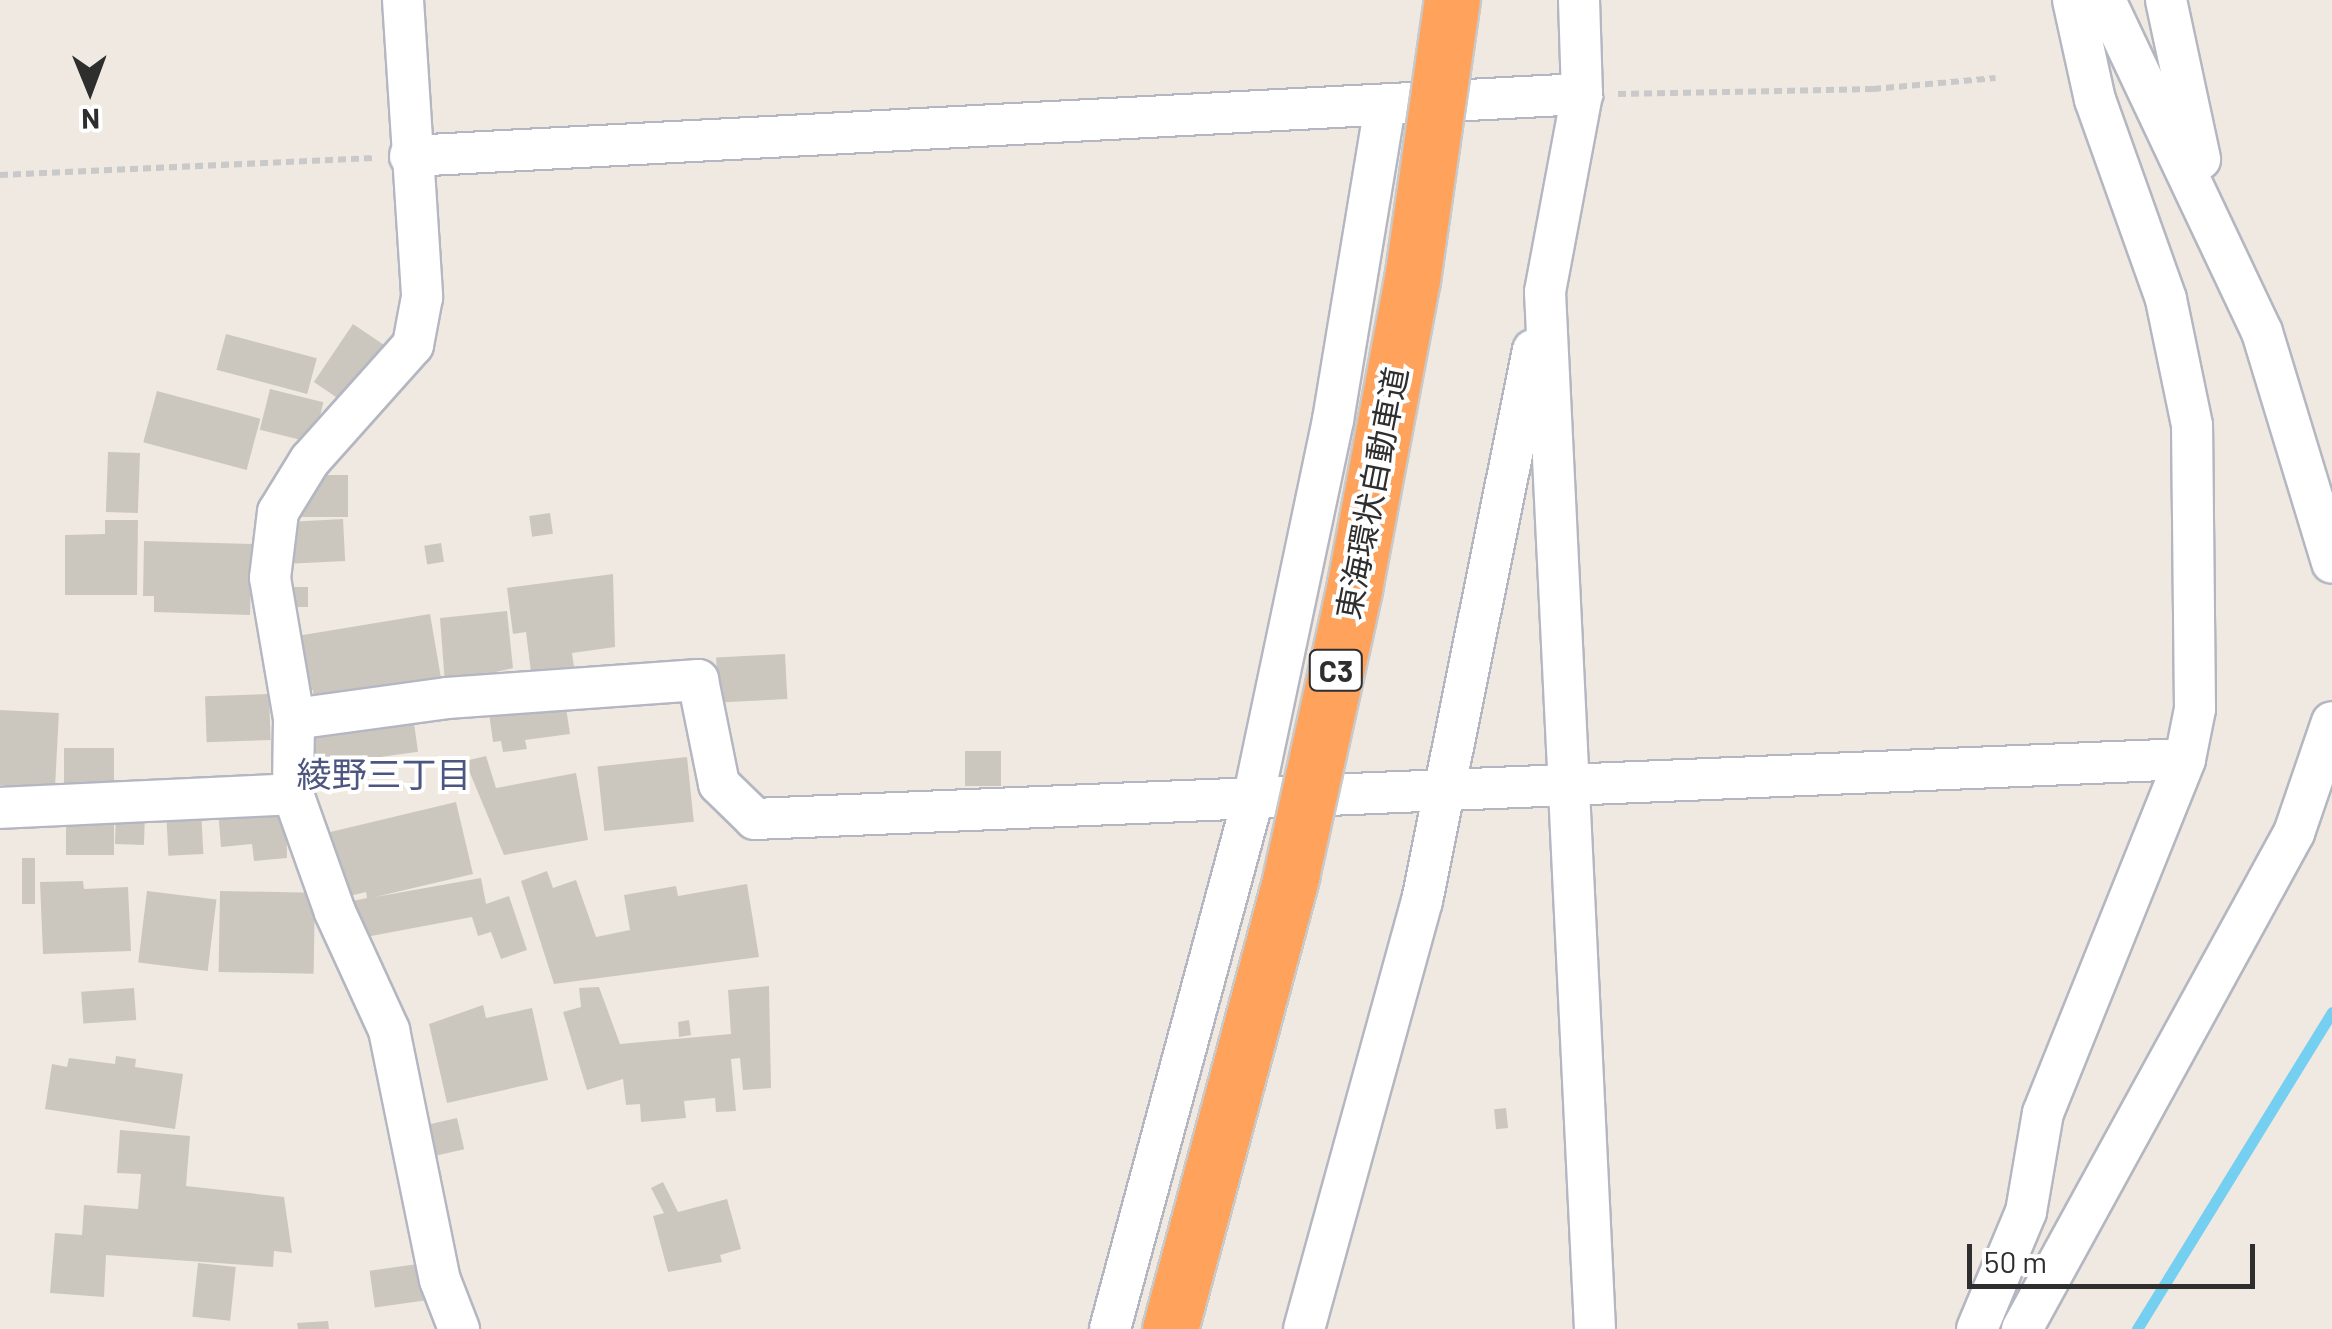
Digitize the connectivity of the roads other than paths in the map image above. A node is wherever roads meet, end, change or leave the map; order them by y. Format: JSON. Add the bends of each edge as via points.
{"nodes":[{"id":1,"x":403,"y":0,"type":"edge"},
{"id":2,"x":1452,"y":0,"type":"edge"},
{"id":3,"x":1578,"y":0,"type":"edge"},
{"id":4,"x":2074,"y":0,"type":"edge"},
{"id":5,"x":2105,"y":0,"type":"edge"},
{"id":6,"x":2166,"y":0,"type":"edge"},
{"id":7,"x":1582,"y":94,"type":"junction"},
{"id":8,"x":1385,"y":106,"type":"junction"},
{"id":9,"x":410,"y":156,"type":"junction"},
{"id":10,"x":2213,"y":216,"type":"junction"},
{"id":11,"x":1545,"y":292,"type":"junction"},
{"id":12,"x":2332,"y":564,"type":"edge"},
{"id":13,"x":294,"y":720,"type":"junction"},
{"id":14,"x":2332,"y":722,"type":"edge"},
{"id":15,"x":2186,"y":760,"type":"junction"},
{"id":16,"x":1570,"y":780,"type":"junction"},
{"id":17,"x":1446,"y":786,"type":"junction"},
{"id":18,"x":294,"y":794,"type":"junction"},
{"id":19,"x":1254,"y":796,"type":"junction"},
{"id":20,"x":0,"y":808,"type":"edge"},
{"id":21,"x":460,"y":1329,"type":"edge"},
{"id":22,"x":1110,"y":1329,"type":"edge"},
{"id":23,"x":1170,"y":1329,"type":"edge"},
{"id":24,"x":1304,"y":1329,"type":"edge"},
{"id":25,"x":1594,"y":1329,"type":"edge"},
{"id":26,"x":1977,"y":1329,"type":"edge"},
{"id":27,"x":2022,"y":1329,"type":"edge"}],
"edges":[{"from":1,"to":9,"type":"street"},
{"from":2,"to":23,"type":"highway","name":"東海環状自動車道","number":"C3","bridge":true,"via":[[1412,280],[1354,589],[1286,895]]},
{"from":3,"to":7,"type":"street"},
{"from":4,"to":15,"type":"street","via":[[2095,100],[2166,299],[2192,425],[2195,709]]},
{"from":5,"to":10,"type":"street"},
{"from":6,"to":10,"type":"street"},
{"from":7,"to":8,"type":"street"},
{"from":7,"to":11,"type":"street"},
{"from":8,"to":9,"type":"street"},
{"from":8,"to":19,"type":"street","via":[[1333,420]]},
{"from":9,"to":13,"type":"street","via":[[422,297],[412,345],[310,460],[278,512],[270,578]]},
{"from":10,"to":12,"type":"street","via":[[2262,332]]},
{"from":11,"to":16,"type":"street"},
{"from":11,"to":17,"type":"street"},
{"from":13,"to":18,"type":"street"},
{"from":13,"to":19,"type":"street","via":[[447,698],[698,680],[719,784],[756,819]]},
{"from":14,"to":27,"type":"street","via":[[2294,833]]},
{"from":15,"to":16,"type":"street"},
{"from":15,"to":26,"type":"street","via":[[2043,1113],[2026,1212]]},
{"from":16,"to":17,"type":"street"},
{"from":16,"to":25,"type":"street"},
{"from":17,"to":19,"type":"street"},
{"from":17,"to":24,"type":"street","via":[[1422,902]]},
{"from":18,"to":20,"type":"street"},
{"from":18,"to":21,"type":"street","via":[[335,912],[389,1030],[440,1280]]},
{"from":19,"to":22,"type":"street"}]}
